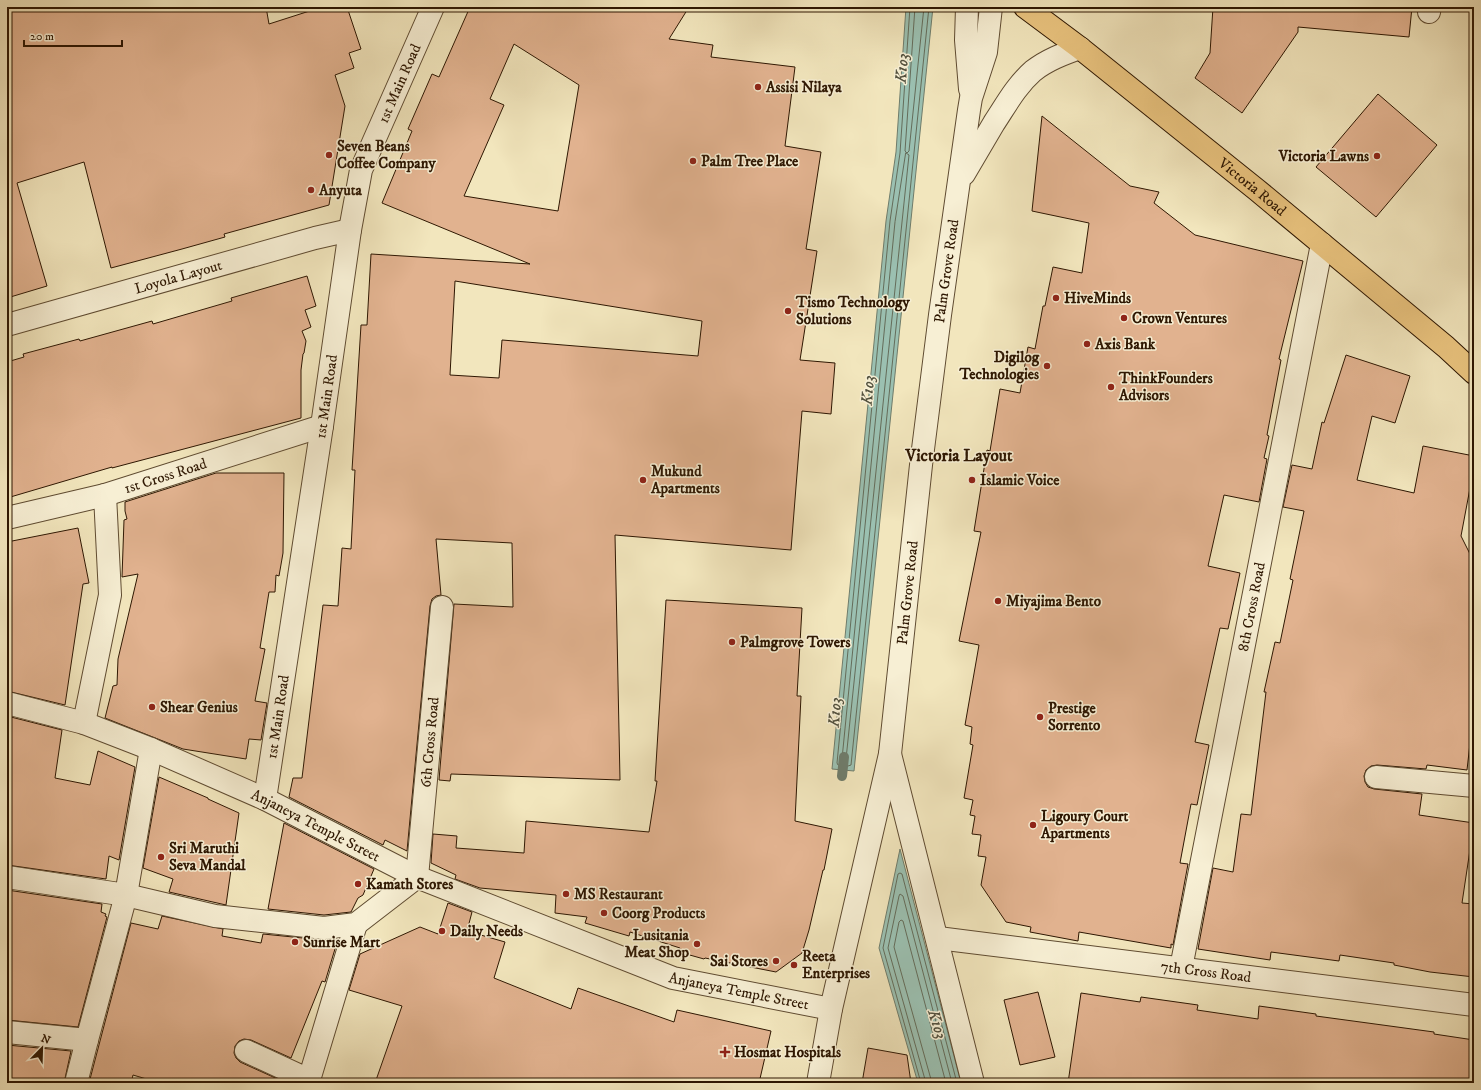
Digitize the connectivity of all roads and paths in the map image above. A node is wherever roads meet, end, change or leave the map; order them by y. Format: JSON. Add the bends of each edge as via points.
{"nodes":[{"id":1,"x":433,"y":7,"type":"edge"},
{"id":2,"x":967,"y":7,"type":"edge"},
{"id":3,"x":991,"y":7,"type":"edge"},
{"id":4,"x":1025,"y":7,"type":"edge"},
{"id":5,"x":1080,"y":48,"type":"junction"},
{"id":6,"x":971,"y":98,"type":"junction"},
{"id":7,"x":959,"y":181,"type":"junction"},
{"id":8,"x":350,"y":230,"type":"junction"},
{"id":9,"x":1322,"y":244,"type":"junction"},
{"id":10,"x":7,"y":326,"type":"edge"},
{"id":11,"x":1474,"y":373,"type":"edge"},
{"id":12,"x":322,"y":426,"type":"junction"},
{"id":13,"x":105,"y":495,"type":"junction"},
{"id":14,"x":7,"y":518,"type":"edge"},
{"id":15,"x":442,"y":607,"type":"dead end"},
{"id":16,"x":7,"y":703,"type":"edge"},
{"id":17,"x":84,"y":723,"type":"junction"},
{"id":18,"x":151,"y":749,"type":"junction"},
{"id":19,"x":890,"y":754,"type":"junction"},
{"id":20,"x":1376,"y":777,"type":"dead end"},
{"id":21,"x":1474,"y":786,"type":"edge"},
{"id":22,"x":265,"y":799,"type":"junction"},
{"id":23,"x":7,"y":877,"type":"edge"},
{"id":24,"x":417,"y":877,"type":"junction"},
{"id":25,"x":126,"y":895,"type":"junction"},
{"id":26,"x":356,"y":924,"type":"junction"},
{"id":27,"x":938,"y":938,"type":"junction"},
{"id":28,"x":1181,"y":968,"type":"junction"},
{"id":29,"x":1474,"y":1005,"type":"edge"},
{"id":30,"x":831,"y":1010,"type":"junction"},
{"id":31,"x":7,"y":1032,"type":"edge"},
{"id":32,"x":87,"y":1040,"type":"junction"},
{"id":33,"x":246,"y":1051,"type":"dead end"},
{"id":34,"x":76,"y":1083,"type":"edge"},
{"id":35,"x":818,"y":1083,"type":"edge"},
{"id":36,"x":973,"y":1083,"type":"edge"}],
"edges":[{"from":1,"to":8,"type":"street","name":"1st Main Road","via":[[361,170]]},
{"from":2,"to":6,"type":"street","name":"Palm Grove Road","via":[[966,40]]},
{"from":3,"to":6,"type":"street","name":"Palm Grove Road","via":[[986,52]]},
{"from":4,"to":5,"type":"main road","name":"Victoria Road"},
{"from":5,"to":7,"type":"street","via":[[1048,61],[1019,86]]},
{"from":5,"to":9,"type":"main road","name":"Victoria Road"},
{"from":6,"to":7,"type":"street","name":"Palm Grove Road"},
{"from":7,"to":19,"type":"street","name":"Palm Grove Road","via":[[921,465]]},
{"from":8,"to":10,"type":"street","name":"Loyola Layout"},
{"from":8,"to":12,"type":"street","name":"1st Main Road"},
{"from":9,"to":11,"type":"main road","name":"Victoria Road"},
{"from":9,"to":28,"type":"street","name":"8th Cross Road"},
{"from":12,"to":13,"type":"street","name":"1st Cross Road"},
{"from":12,"to":22,"type":"street","name":"1st Main Road"},
{"from":13,"to":14,"type":"street","name":"1st Cross Road"},
{"from":13,"to":17,"type":"street","via":[[110,595]]},
{"from":15,"to":24,"type":"street","name":"6th Cross Road"},
{"from":16,"to":17,"type":"street","name":"Anjaneya Temple Street"},
{"from":17,"to":18,"type":"street","name":"Anjaneya Temple Street"},
{"from":18,"to":22,"type":"street","name":"Anjaneya Temple Street"},
{"from":18,"to":25,"type":"street"},
{"from":19,"to":27,"type":"street"},
{"from":19,"to":30,"type":"street","name":"Palm Grove Road"},
{"from":20,"to":21,"type":"street"},
{"from":22,"to":24,"type":"street","name":"Anjaneya Temple Street"},
{"from":23,"to":25,"type":"street"},
{"from":24,"to":26,"type":"street"},
{"from":24,"to":30,"type":"street","name":"Anjaneya Temple Street","via":[[673,978]]},
{"from":25,"to":26,"type":"street","via":[[215,916],[324,928]]},
{"from":25,"to":32,"type":"street"},
{"from":26,"to":33,"type":"street","via":[[310,1080]]},
{"from":27,"to":28,"type":"street","name":"7th Cross Road"},
{"from":27,"to":36,"type":"street"},
{"from":28,"to":29,"type":"street","name":"7th Cross Road"},
{"from":30,"to":35,"type":"street","name":"Palm Grove Road"},
{"from":31,"to":32,"type":"street"},
{"from":32,"to":34,"type":"street"}]}
